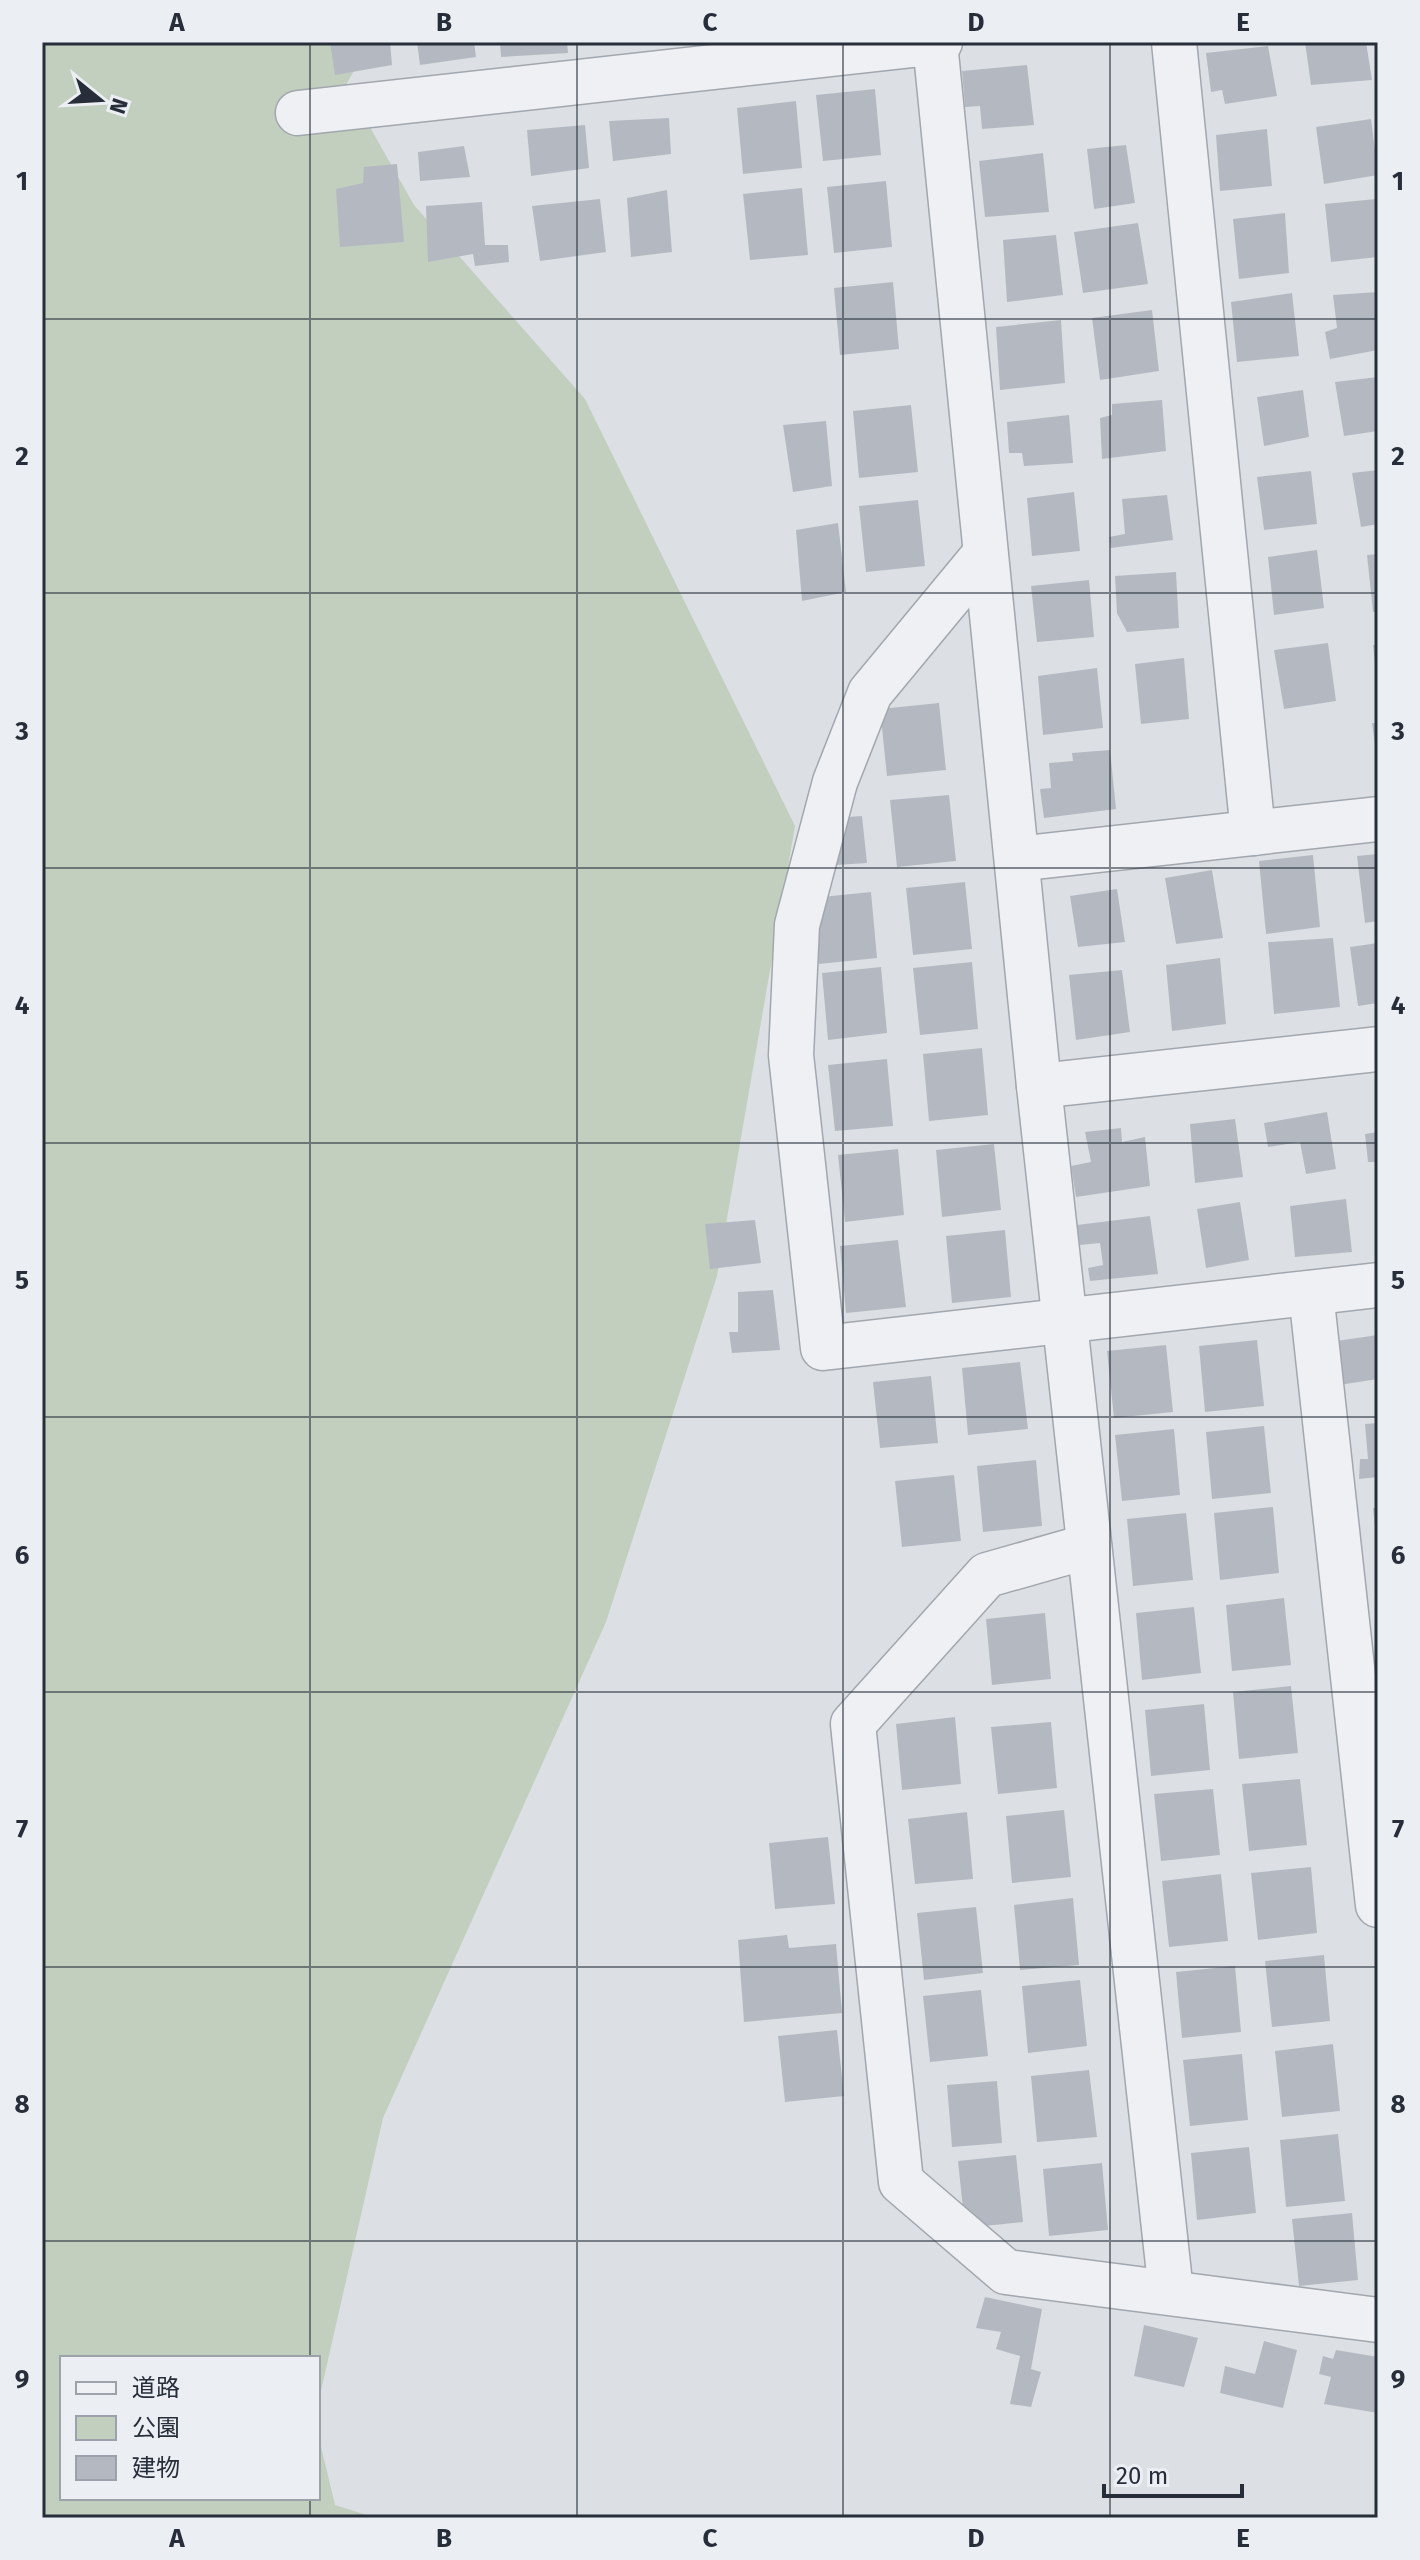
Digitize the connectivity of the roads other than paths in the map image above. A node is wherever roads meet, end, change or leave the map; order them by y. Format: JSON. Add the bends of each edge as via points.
{"nodes":[{"id":1,"x":938,"y":42,"type":"edge"},
{"id":2,"x":1174,"y":42,"type":"edge"},
{"id":3,"x":298,"y":113,"type":"dead end"},
{"id":4,"x":985,"y":554,"type":"junction"},
{"id":5,"x":1378,"y":819,"type":"edge"},
{"id":6,"x":1253,"y":833,"type":"junction"},
{"id":7,"x":1017,"y":859,"type":"junction"},
{"id":8,"x":1378,"y":1049,"type":"edge"},
{"id":9,"x":1039,"y":1086,"type":"junction"},
{"id":10,"x":1378,"y":1285,"type":"edge"},
{"id":11,"x":1311,"y":1293,"type":"junction"},
{"id":12,"x":1065,"y":1319,"type":"junction"},
{"id":13,"x":1089,"y":1546,"type":"junction"},
{"id":14,"x":1378,"y":1905,"type":"edge"},
{"id":15,"x":1171,"y":2292,"type":"junction"},
{"id":16,"x":1378,"y":2320,"type":"edge"}],
"edges":[{"from":1,"to":3,"type":"street"},
{"from":1,"to":4,"type":"street"},
{"from":2,"to":6,"type":"street"},
{"from":4,"to":7,"type":"street"},
{"from":4,"to":12,"type":"street","via":[[870,693],[835,782],[797,925],[791,1055],[823,1348]]},
{"from":5,"to":6,"type":"street"},
{"from":6,"to":7,"type":"street"},
{"from":7,"to":9,"type":"street"},
{"from":8,"to":9,"type":"street"},
{"from":9,"to":12,"type":"street"},
{"from":10,"to":11,"type":"street"},
{"from":11,"to":12,"type":"street"},
{"from":11,"to":14,"type":"street"},
{"from":12,"to":13,"type":"street"},
{"from":13,"to":15,"type":"street"},
{"from":13,"to":15,"type":"street","via":[[987,1575],[853,1724],[901,2182],[1006,2272]]},
{"from":15,"to":16,"type":"street"}]}
